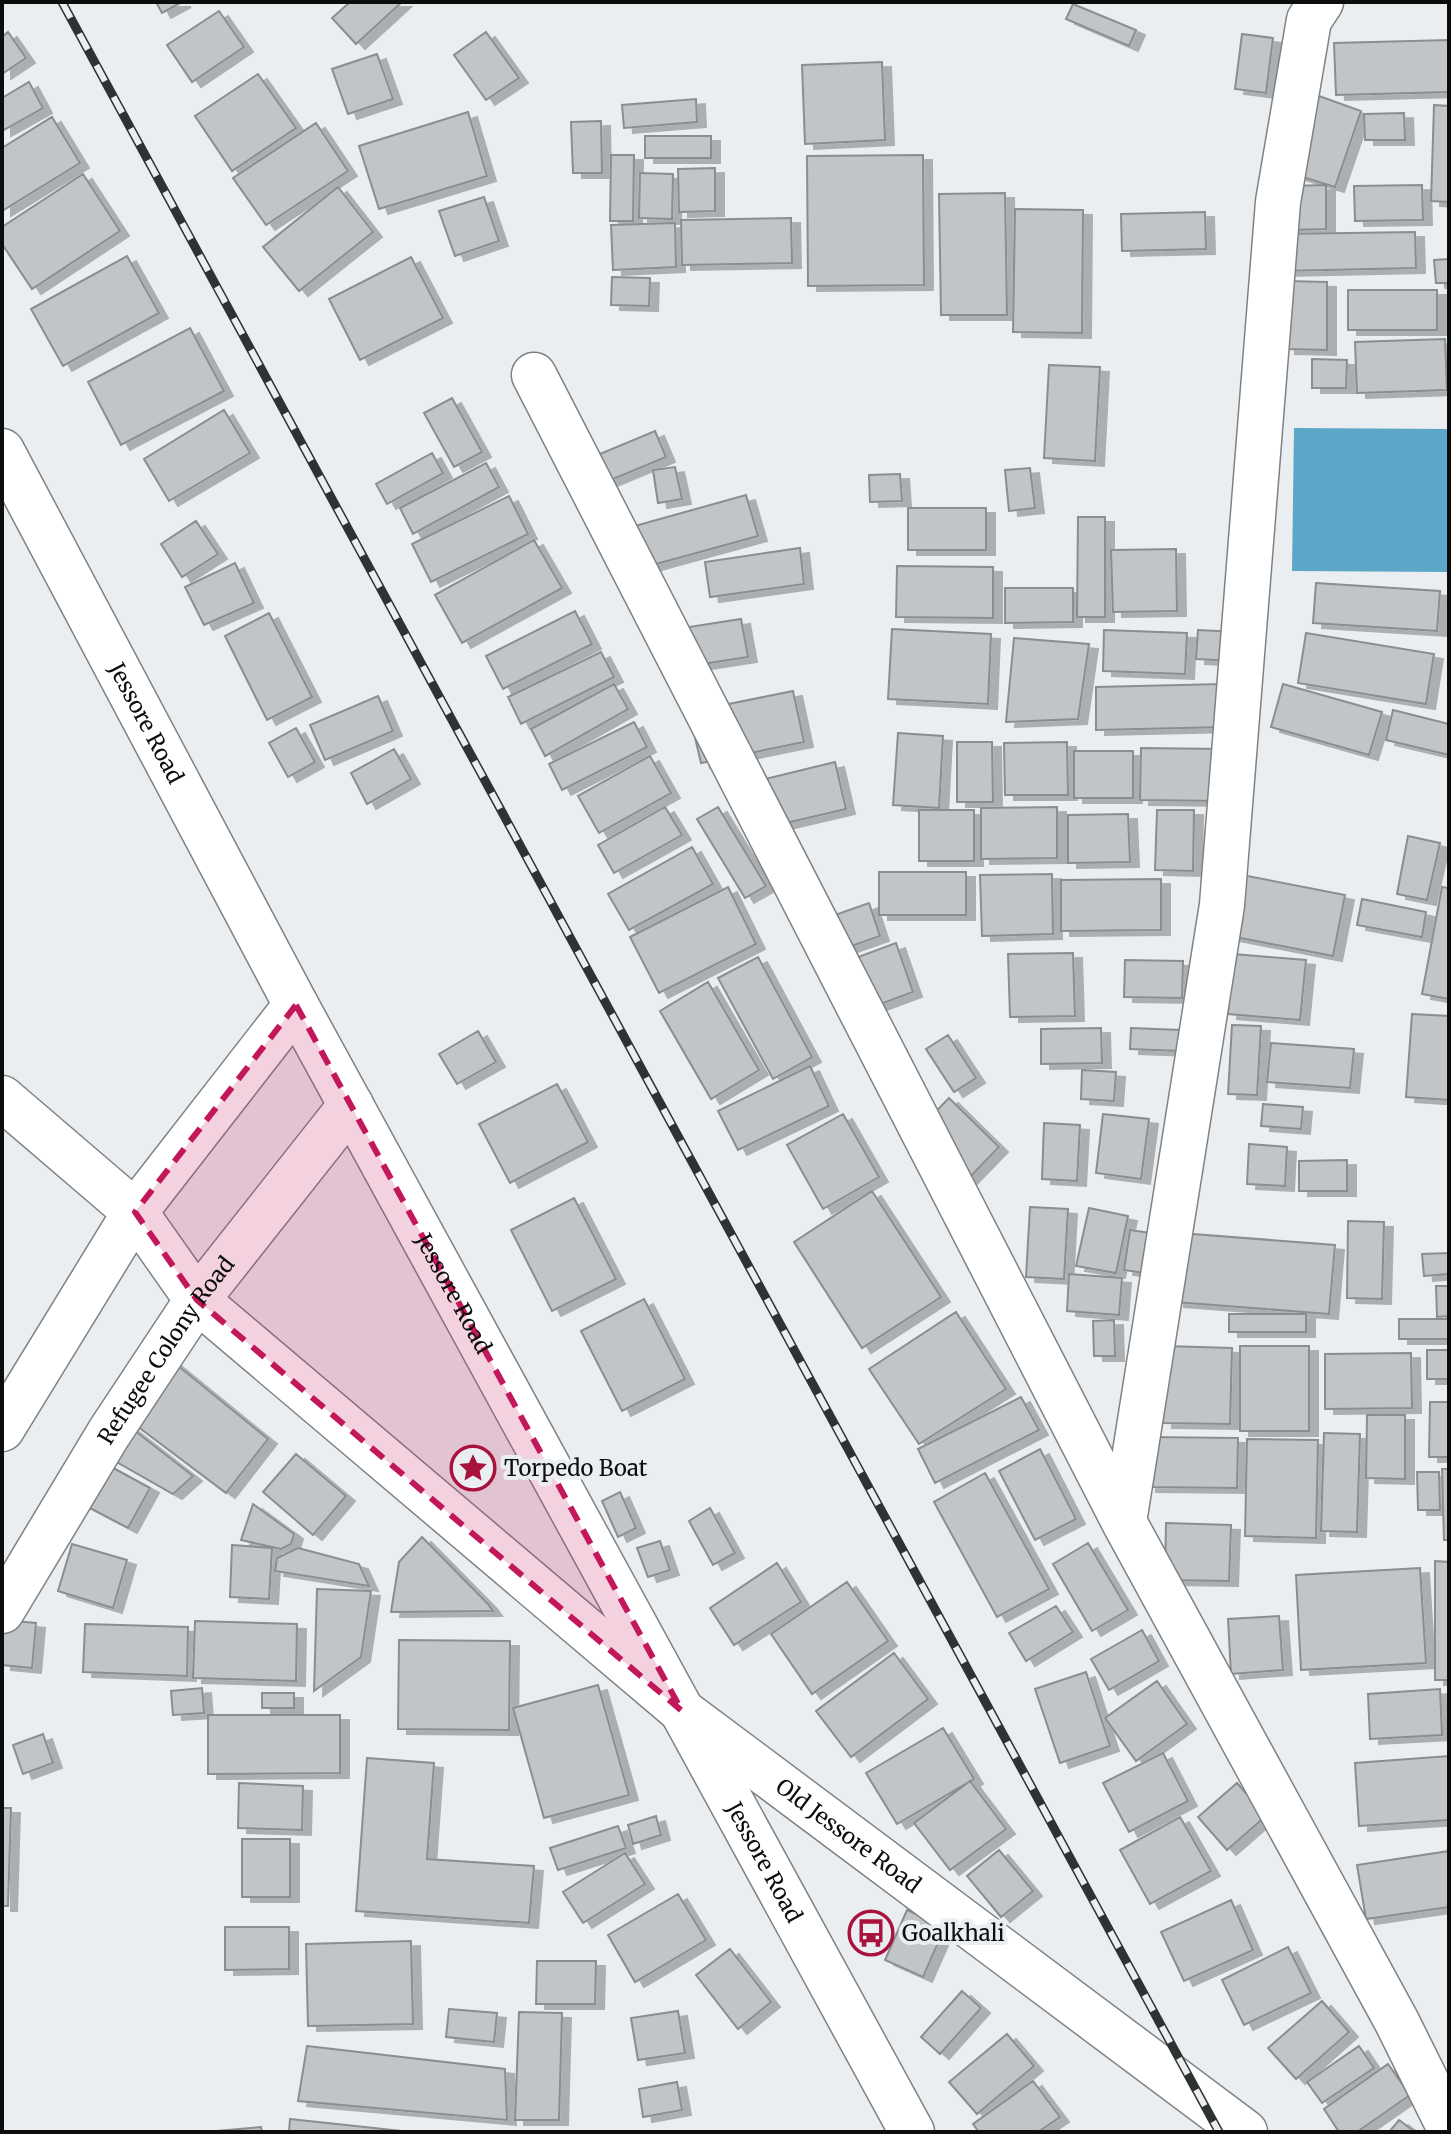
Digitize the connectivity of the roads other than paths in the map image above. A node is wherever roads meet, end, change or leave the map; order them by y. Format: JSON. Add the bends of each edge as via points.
{"nodes":[{"id":1,"x":1321,"y":2,"type":"edge"},
{"id":2,"x":534,"y":375,"type":"dead end"},
{"id":3,"x":2,"y":451,"type":"edge"},
{"id":4,"x":296,"y":1005,"type":"junction"},
{"id":5,"x":2,"y":1098,"type":"edge"},
{"id":6,"x":351,"y":1105,"type":"junction"},
{"id":7,"x":135,"y":1212,"type":"junction"},
{"id":8,"x":197,"y":1300,"type":"junction"},
{"id":9,"x":2,"y":1429,"type":"edge"},
{"id":10,"x":1124,"y":1522,"type":"junction"},
{"id":11,"x":2,"y":1611,"type":"edge"},
{"id":12,"x":682,"y":1711,"type":"junction"},
{"id":13,"x":1449,"y":2127,"type":"edge"},
{"id":14,"x":912,"y":2132,"type":"edge"},
{"id":15,"x":1245,"y":2132,"type":"edge"}],
"edges":[{"from":1,"to":10,"type":"main road","via":[[1309,20],[1278,202],[1222,905]]},
{"from":2,"to":10,"type":"main road"},
{"from":3,"to":4,"type":"main road","name":"Jessore Road"},
{"from":4,"to":6,"type":"main road","name":"Jessore Road"},
{"from":4,"to":7,"type":"main road"},
{"from":5,"to":7,"type":"main road","name":"Old Jessore Road"},
{"from":6,"to":8,"type":"main road","name":"Refugee Colony Road"},
{"from":6,"to":12,"type":"main road","name":"Jessore Road"},
{"from":7,"to":8,"type":"main road","name":"Old Jessore Road"},
{"from":7,"to":9,"type":"main road"},
{"from":8,"to":11,"type":"main road","name":"Refugee Colony Road"},
{"from":8,"to":12,"type":"main road","name":"Old Jessore Road"},
{"from":10,"to":13,"type":"main road"},
{"from":12,"to":14,"type":"main road","name":"Jessore Road"},
{"from":12,"to":15,"type":"main road","name":"Old Jessore Road"}]}
